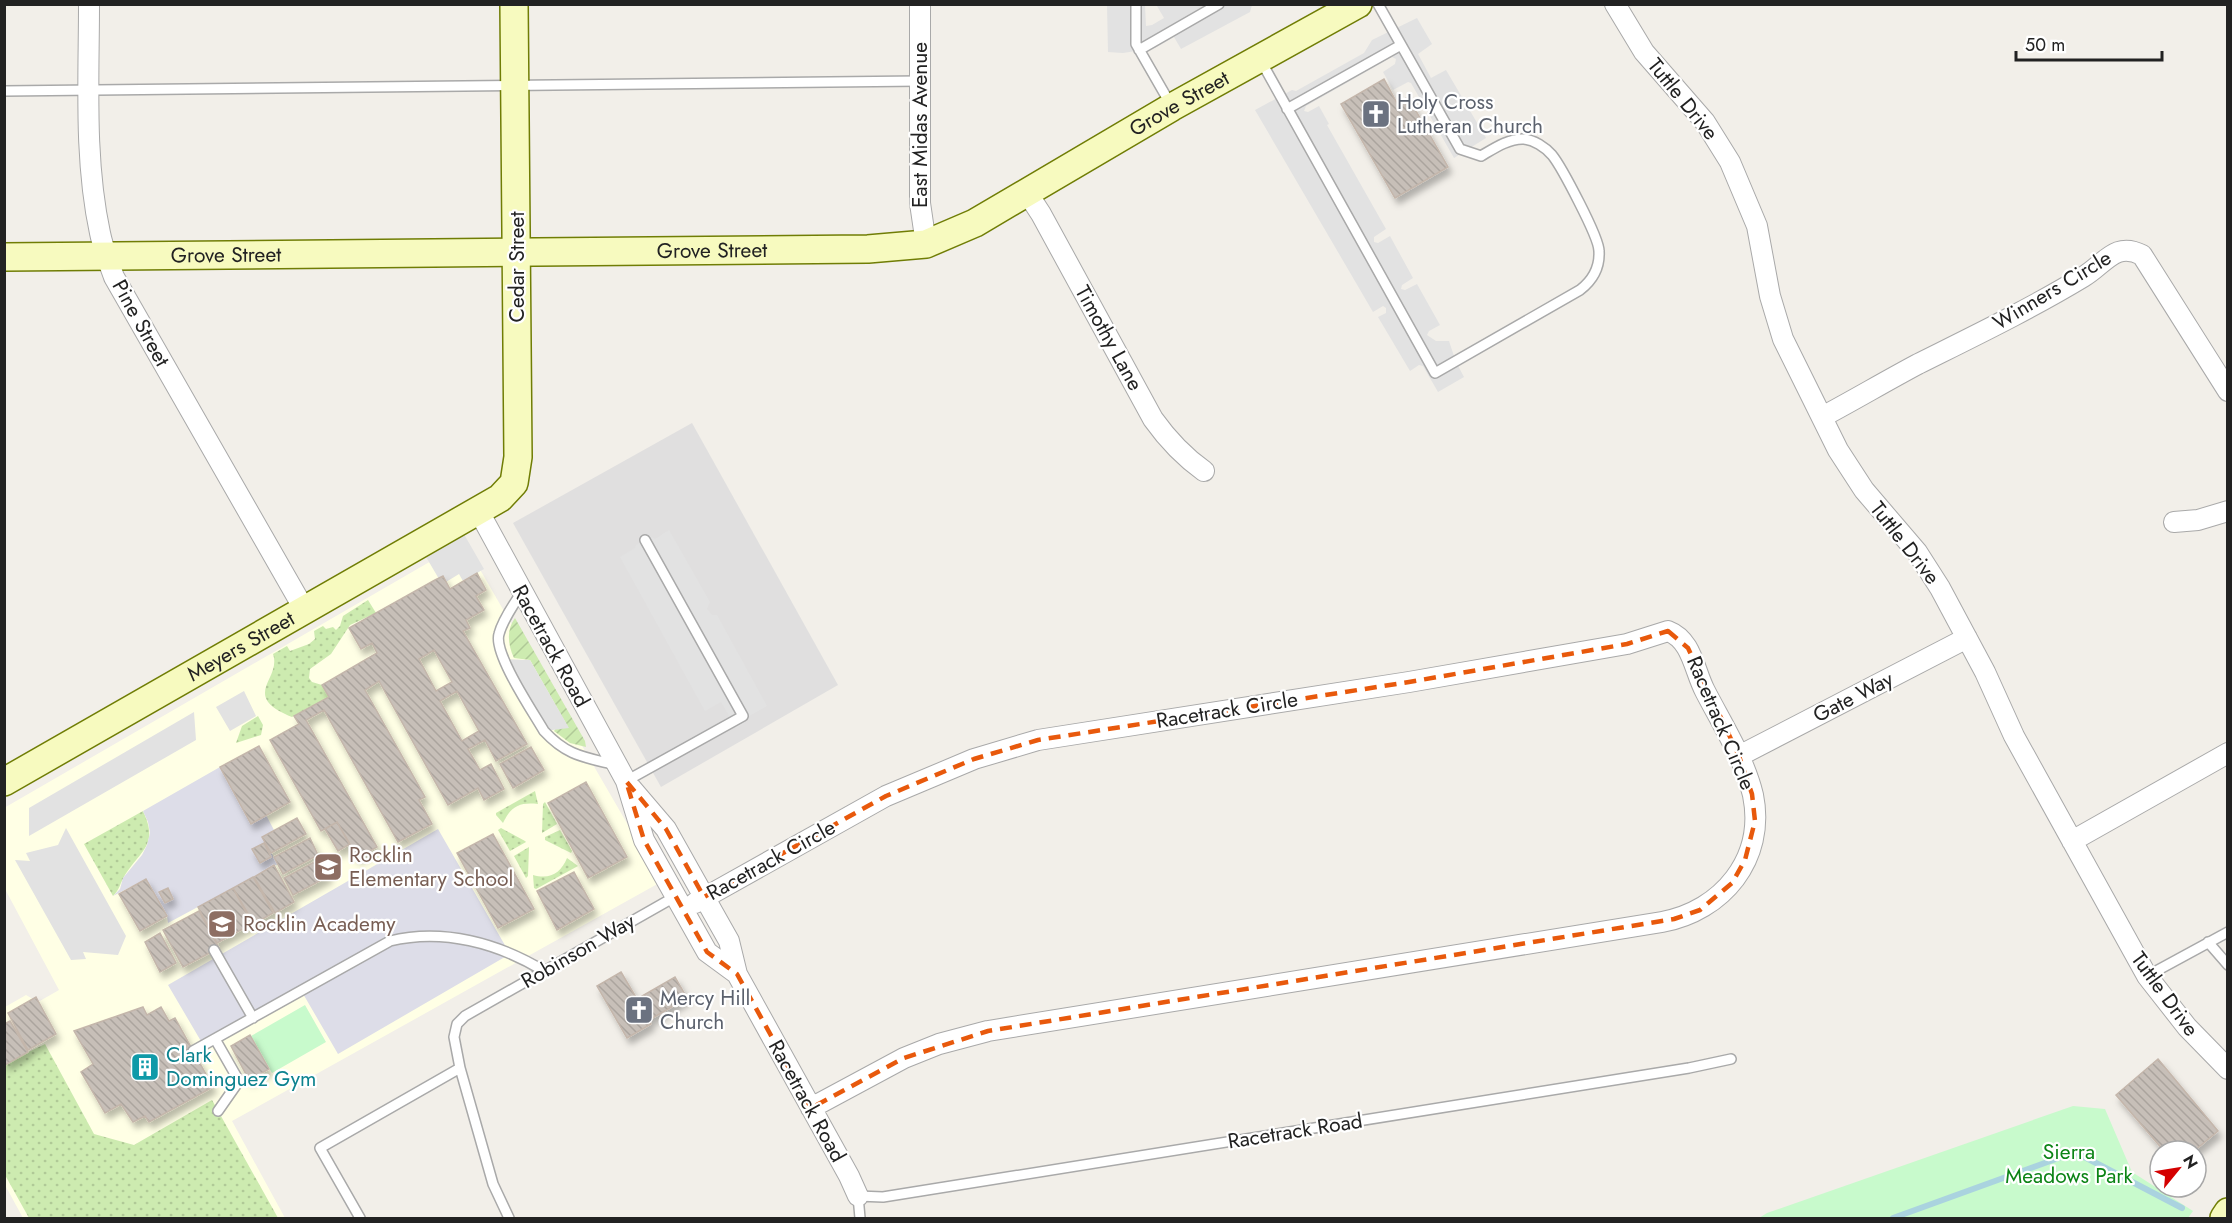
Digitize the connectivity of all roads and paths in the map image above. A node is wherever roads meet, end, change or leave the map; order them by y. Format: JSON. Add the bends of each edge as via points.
{"nodes":[{"id":1,"x":89,"y":4,"type":"edge"},
{"id":2,"x":514,"y":4,"type":"edge"},
{"id":3,"x":920,"y":4,"type":"edge"},
{"id":4,"x":1136,"y":4,"type":"edge"},
{"id":5,"x":1219,"y":4,"type":"edge"},
{"id":6,"x":1358,"y":4,"type":"edge"},
{"id":7,"x":1378,"y":4,"type":"edge"},
{"id":8,"x":1615,"y":4,"type":"edge"},
{"id":9,"x":1401,"y":45,"type":"junction"},
{"id":10,"x":1139,"y":50,"type":"junction"},
{"id":11,"x":1259,"y":58,"type":"junction"},
{"id":12,"x":920,"y":81,"type":"junction"},
{"id":13,"x":515,"y":84,"type":"junction"},
{"id":14,"x":4,"y":91,"type":"edge"},
{"id":15,"x":90,"y":91,"type":"junction"},
{"id":16,"x":1172,"y":107,"type":"junction"},
{"id":17,"x":1287,"y":109,"type":"junction"},
{"id":18,"x":1028,"y":194,"type":"junction"},
{"id":19,"x":926,"y":244,"type":"junction"},
{"id":20,"x":517,"y":252,"type":"junction"},
{"id":21,"x":106,"y":255,"type":"junction"},
{"id":22,"x":4,"y":257,"type":"edge"},
{"id":23,"x":2228,"y":391,"type":"edge"},
{"id":24,"x":1822,"y":417,"type":"junction"},
{"id":25,"x":1204,"y":471,"type":"dead end"},
{"id":26,"x":478,"y":510,"type":"junction"},
{"id":27,"x":2228,"y":511,"type":"edge"},
{"id":28,"x":2174,"y":522,"type":"dead end"},
{"id":29,"x":645,"y":540,"type":"dead end"},
{"id":30,"x":521,"y":593,"type":"junction"},
{"id":31,"x":304,"y":609,"type":"junction"},
{"id":32,"x":1967,"y":638,"type":"junction"},
{"id":33,"x":2228,"y":753,"type":"edge"},
{"id":34,"x":1739,"y":756,"type":"junction"},
{"id":35,"x":621,"y":773,"type":"junction"},
{"id":36,"x":7,"y":775,"type":"edge"},
{"id":37,"x":2072,"y":841,"type":"junction"},
{"id":38,"x":692,"y":900,"type":"junction"},
{"id":39,"x":2228,"y":932,"type":"edge"},
{"id":40,"x":2208,"y":942,"type":"junction"},
{"id":41,"x":214,"y":950,"type":"dead end"},
{"id":42,"x":2228,"y":965,"type":"edge"},
{"id":43,"x":544,"y":971,"type":"junction"},
{"id":44,"x":2147,"y":976,"type":"junction"},
{"id":45,"x":253,"y":1018,"type":"junction"},
{"id":46,"x":215,"y":1039,"type":"junction"},
{"id":47,"x":194,"y":1051,"type":"dead end"},
{"id":48,"x":1731,"y":1059,"type":"dead end"},
{"id":49,"x":460,"y":1068,"type":"junction"},
{"id":50,"x":2228,"y":1069,"type":"edge"},
{"id":51,"x":811,"y":1108,"type":"junction"},
{"id":52,"x":218,"y":1111,"type":"dead end"},
{"id":53,"x":858,"y":1196,"type":"junction"},
{"id":54,"x":2228,"y":1212,"type":"edge"},
{"id":55,"x":360,"y":1218,"type":"edge"},
{"id":56,"x":509,"y":1218,"type":"edge"},
{"id":57,"x":860,"y":1218,"type":"edge"},
{"id":58,"x":2224,"y":1218,"type":"edge"}],
"edges":[{"from":1,"to":15,"type":"street","name":"Pine Street"},
{"from":2,"to":13,"type":"street","name":"Cedar Street"},
{"from":3,"to":12,"type":"street","name":"East Midas Avenue"},
{"from":4,"to":10,"type":"lane"},
{"from":5,"to":10,"type":"lane"},
{"from":6,"to":11,"type":"street","name":"Grove Street"},
{"from":7,"to":9,"type":"lane"},
{"from":8,"to":24,"type":"street","name":"Tuttle Drive","via":[[1644,52],[1705,122],[1730,162],[1757,226],[1770,296],[1783,339]]},
{"from":9,"to":17,"type":"lane"},
{"from":9,"to":17,"type":"lane","via":[[1460,149],[1481,156],[1510,141],[1524,139],[1552,155],[1594,232],[1599,249],[1593,280],[1434,373]]},
{"from":10,"to":16,"type":"lane"},
{"from":11,"to":16,"type":"street","name":"Grove Street"},
{"from":11,"to":17,"type":"lane"},
{"from":12,"to":13,"type":"lane"},
{"from":12,"to":19,"type":"street","name":"East Midas Avenue","via":[[920,203]]},
{"from":13,"to":15,"type":"lane"},
{"from":13,"to":20,"type":"street","name":"Cedar Street"},
{"from":14,"to":15,"type":"lane"},
{"from":15,"to":21,"type":"street","name":"Pine Street","via":[[91,181]]},
{"from":16,"to":18,"type":"street","name":"Grove Street"},
{"from":18,"to":19,"type":"street","name":"Grove Street"},
{"from":18,"to":25,"type":"street","name":"Timothy Lane","via":[[1153,419],[1184,457]]},
{"from":19,"to":20,"type":"street","name":"Grove Street","via":[[868,249]]},
{"from":20,"to":21,"type":"street","name":"Grove Street"},
{"from":20,"to":26,"type":"street","name":"Cedar Street","via":[[517,471],[508,491]]},
{"from":21,"to":22,"type":"street","name":"Grove Street"},
{"from":21,"to":31,"type":"street","name":"Pine Street","via":[[114,277]]},
{"from":23,"to":24,"type":"street","name":"Winners Circle","via":[[2142,255],[2131,249],[2120,250],[2044,300]]},
{"from":24,"to":32,"type":"street","name":"Tuttle Drive","via":[[1864,490],[1928,568]]},
{"from":26,"to":30,"type":"street","name":"Racetrack Road"},
{"from":26,"to":31,"type":"street","name":"Meyers Street"},
{"from":27,"to":28,"type":"street"},
{"from":29,"to":35,"type":"lane","via":[[743,716]]},
{"from":30,"to":35,"type":"street","name":"Racetrack Road"},
{"from":30,"to":35,"type":"lane","via":[[498,636],[503,659],[550,738],[570,753]]},
{"from":31,"to":36,"type":"street","name":"Meyers Street"},
{"from":32,"to":34,"type":"street","name":"Gate Way"},
{"from":32,"to":37,"type":"street","name":"Tuttle Drive","via":[[2014,736]]},
{"from":33,"to":37,"type":"street"},
{"from":34,"to":38,"type":"street","name":"Racetrack Circle","via":[[1684,641],[1668,631],[1627,644],[1409,682],[1038,740],[974,759],[886,796]]},
{"from":34,"to":51,"type":"street","name":"Racetrack Circle","via":[[1755,807],[1754,835],[1732,883],[1687,916],[988,1031],[904,1058]]},
{"from":35,"to":38,"type":"street","name":"Racetrack Road","via":[[666,829]]},
{"from":37,"to":44,"type":"street","name":"Tuttle Drive"},
{"from":38,"to":43,"type":"lane","name":"Robinson Way","via":[[671,899]]},
{"from":38,"to":51,"type":"street","name":"Racetrack Road","via":[[729,941],[737,974]]},
{"from":39,"to":40,"type":"lane"},
{"from":40,"to":42,"type":"lane"},
{"from":40,"to":44,"type":"lane"},
{"from":41,"to":45,"type":"lane"},
{"from":43,"to":45,"type":"lane","via":[[491,945],[431,935],[407,937],[390,941]]},
{"from":43,"to":49,"type":"lane","name":"Robinson Way","via":[[457,1024],[454,1037]]},
{"from":44,"to":50,"type":"street","name":"Tuttle Drive","via":[[2187,1027]]},
{"from":45,"to":46,"type":"lane"},
{"from":46,"to":47,"type":"lane"},
{"from":46,"to":52,"type":"lane","via":[[239,1081]]},
{"from":48,"to":53,"type":"lane","name":"Racetrack Road","via":[[883,1197]]},
{"from":49,"to":55,"type":"lane","via":[[320,1148]]},
{"from":49,"to":56,"type":"lane","via":[[489,1173]]},
{"from":51,"to":53,"type":"street","name":"Racetrack Road"},
{"from":53,"to":57,"type":"lane","name":"Racetrack Road"},
{"from":54,"to":58,"type":"street"}]}
